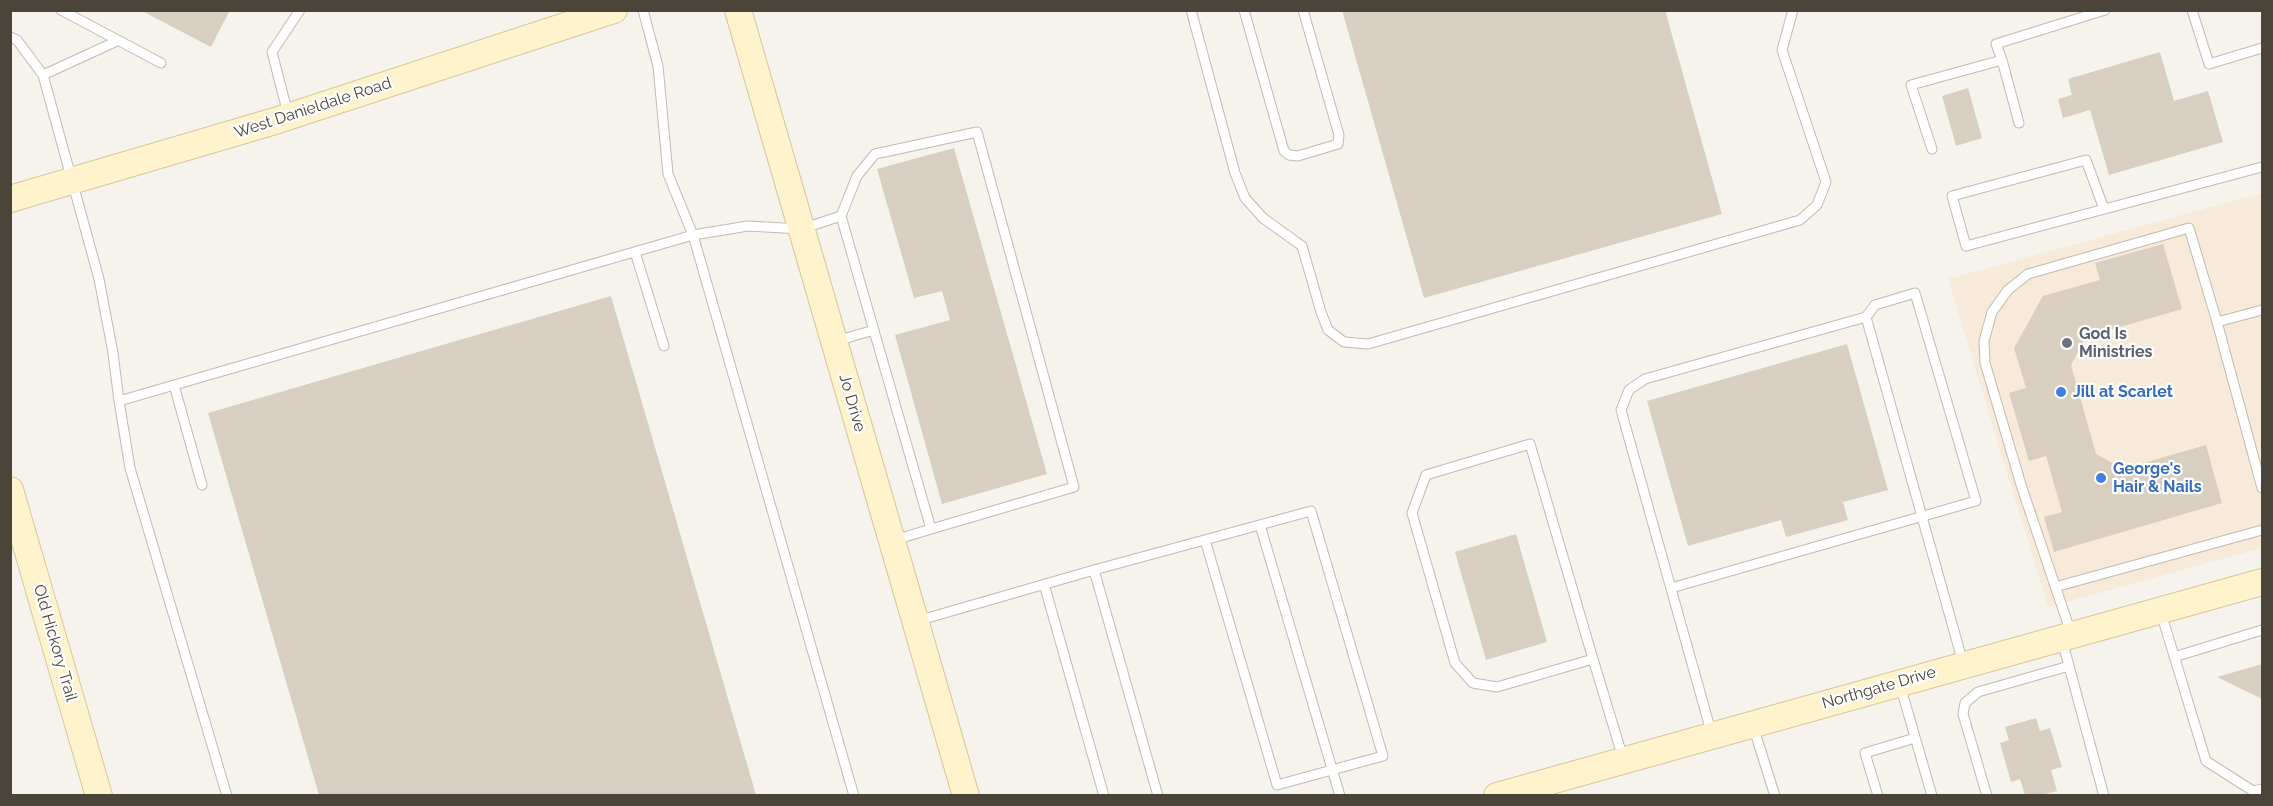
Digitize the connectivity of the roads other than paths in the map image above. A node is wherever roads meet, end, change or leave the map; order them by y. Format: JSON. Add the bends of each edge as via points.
{"nodes":[{"id":1,"x":61,"y":10,"type":"edge"},
{"id":2,"x":300,"y":10,"type":"edge"},
{"id":3,"x":614,"y":10,"type":"edge"},
{"id":4,"x":643,"y":10,"type":"edge"},
{"id":5,"x":738,"y":10,"type":"edge"},
{"id":6,"x":1191,"y":10,"type":"edge"},
{"id":7,"x":1244,"y":10,"type":"edge"},
{"id":8,"x":1303,"y":10,"type":"edge"},
{"id":9,"x":1793,"y":10,"type":"edge"},
{"id":10,"x":2105,"y":10,"type":"edge"},
{"id":11,"x":2192,"y":10,"type":"edge"},
{"id":12,"x":10,"y":37,"type":"edge"},
{"id":13,"x":117,"y":41,"type":"junction"},
{"id":14,"x":2262,"y":48,"type":"edge"},
{"id":15,"x":2002,"y":60,"type":"junction"},
{"id":16,"x":161,"y":63,"type":"dead end"},
{"id":17,"x":43,"y":75,"type":"junction"},
{"id":18,"x":289,"y":117,"type":"junction"},
{"id":19,"x":2019,"y":123,"type":"dead end"},
{"id":20,"x":1932,"y":149,"type":"dead end"},
{"id":21,"x":2262,"y":167,"type":"edge"},
{"id":22,"x":72,"y":182,"type":"junction"},
{"id":23,"x":10,"y":199,"type":"edge"},
{"id":24,"x":2104,"y":209,"type":"junction"},
{"id":25,"x":841,"y":216,"type":"junction"},
{"id":26,"x":801,"y":229,"type":"junction"},
{"id":27,"x":693,"y":235,"type":"junction"},
{"id":28,"x":635,"y":252,"type":"junction"},
{"id":29,"x":2262,"y":310,"type":"edge"},
{"id":30,"x":1866,"y":317,"type":"junction"},
{"id":31,"x":2217,"y":322,"type":"junction"},
{"id":32,"x":874,"y":330,"type":"junction"},
{"id":33,"x":834,"y":341,"type":"junction"},
{"id":34,"x":664,"y":346,"type":"dead end"},
{"id":35,"x":174,"y":385,"type":"junction"},
{"id":36,"x":119,"y":401,"type":"junction"},
{"id":37,"x":202,"y":485,"type":"dead end"},
{"id":38,"x":2262,"y":488,"type":"edge"},
{"id":39,"x":10,"y":490,"type":"edge"},
{"id":40,"x":1922,"y":516,"type":"junction"},
{"id":41,"x":1260,"y":525,"type":"junction"},
{"id":42,"x":931,"y":529,"type":"junction"},
{"id":43,"x":2262,"y":530,"type":"edge"},
{"id":44,"x":891,"y":540,"type":"junction"},
{"id":45,"x":1205,"y":540,"type":"junction"},
{"id":46,"x":1094,"y":570,"type":"junction"},
{"id":47,"x":1044,"y":584,"type":"junction"},
{"id":48,"x":2261,"y":586,"type":"edge"},
{"id":49,"x":2055,"y":587,"type":"junction"},
{"id":50,"x":1671,"y":588,"type":"junction"},
{"id":51,"x":2160,"y":610,"type":"junction"},
{"id":52,"x":915,"y":621,"type":"junction"},
{"id":53,"x":2262,"y":630,"type":"edge"},
{"id":54,"x":2066,"y":636,"type":"junction"},
{"id":55,"x":2174,"y":657,"type":"junction"},
{"id":56,"x":1593,"y":659,"type":"junction"},
{"id":57,"x":1964,"y":665,"type":"junction"},
{"id":58,"x":2069,"y":666,"type":"junction"},
{"id":59,"x":1899,"y":683,"type":"junction"},
{"id":60,"x":1753,"y":723,"type":"junction"},
{"id":61,"x":1712,"y":735,"type":"junction"},
{"id":62,"x":1915,"y":738,"type":"junction"},
{"id":63,"x":1623,"y":760,"type":"junction"},
{"id":64,"x":1333,"y":770,"type":"junction"},
{"id":65,"x":2262,"y":789,"type":"edge"},
{"id":66,"x":99,"y":795,"type":"edge"},
{"id":67,"x":227,"y":795,"type":"edge"},
{"id":68,"x":854,"y":795,"type":"edge"},
{"id":69,"x":966,"y":795,"type":"edge"},
{"id":70,"x":1104,"y":795,"type":"edge"},
{"id":71,"x":1158,"y":795,"type":"edge"},
{"id":72,"x":1340,"y":795,"type":"edge"},
{"id":73,"x":1497,"y":795,"type":"edge"},
{"id":74,"x":1774,"y":795,"type":"edge"},
{"id":75,"x":1878,"y":795,"type":"edge"},
{"id":76,"x":1932,"y":795,"type":"edge"},
{"id":77,"x":1988,"y":795,"type":"edge"},
{"id":78,"x":2104,"y":795,"type":"edge"}],
"edges":[{"from":1,"to":13,"type":"lane"},
{"from":2,"to":18,"type":"lane","via":[[272,52]]},
{"from":3,"to":18,"type":"street","name":"West Danieldale Road"},
{"from":4,"to":27,"type":"lane","via":[[658,66],[668,174]]},
{"from":5,"to":26,"type":"street","name":"Jo Drive"},
{"from":6,"to":9,"type":"lane","via":[[1245,198],[1263,218],[1302,246],[1328,330],[1344,342],[1368,344],[1800,220],[1817,205],[1826,182],[1782,50]]},
{"from":7,"to":8,"type":"lane","via":[[1280,141],[1284,151],[1298,156],[1338,144],[1339,135]]},
{"from":10,"to":15,"type":"lane","via":[[1996,44]]},
{"from":11,"to":14,"type":"lane","via":[[2209,64]]},
{"from":12,"to":17,"type":"lane","via":[[17,40]]},
{"from":13,"to":16,"type":"lane"},
{"from":13,"to":17,"type":"lane"},
{"from":15,"to":19,"type":"lane"},
{"from":15,"to":20,"type":"lane","via":[[1911,85]]},
{"from":17,"to":22,"type":"lane"},
{"from":18,"to":22,"type":"street","name":"West Danieldale Road"},
{"from":21,"to":24,"type":"lane"},
{"from":22,"to":23,"type":"street","name":"West Danieldale Road"},
{"from":22,"to":36,"type":"lane","via":[[99,279]]},
{"from":24,"to":24,"type":"lane","via":[[1966,246],[1952,196],[2086,160]]},
{"from":25,"to":26,"type":"lane"},
{"from":25,"to":32,"type":"lane"},
{"from":25,"to":42,"type":"lane","via":[[858,176],[875,154],[977,132],[1074,487]]},
{"from":26,"to":27,"type":"lane","via":[[748,226]]},
{"from":26,"to":33,"type":"street","name":"Jo Drive"},
{"from":27,"to":28,"type":"lane"},
{"from":27,"to":68,"type":"lane"},
{"from":28,"to":34,"type":"lane"},
{"from":28,"to":35,"type":"lane"},
{"from":29,"to":31,"type":"lane"},
{"from":30,"to":40,"type":"lane"},
{"from":30,"to":40,"type":"lane","via":[[1875,305],[1915,293],[1976,501]]},
{"from":30,"to":50,"type":"lane","via":[[1645,379],[1629,390],[1621,410]]},
{"from":31,"to":38,"type":"lane"},
{"from":31,"to":49,"type":"lane","via":[[2189,228],[2028,274],[1999,300],[1987,325],[1983,353]]},
{"from":32,"to":33,"type":"lane"},
{"from":32,"to":42,"type":"lane"},
{"from":33,"to":44,"type":"street","name":"Jo Drive"},
{"from":35,"to":36,"type":"lane"},
{"from":35,"to":37,"type":"lane"},
{"from":36,"to":67,"type":"lane","via":[[130,468]]},
{"from":39,"to":66,"type":"street","name":"Old Hickory Trail"},
{"from":40,"to":50,"type":"lane"},
{"from":40,"to":57,"type":"lane"},
{"from":41,"to":45,"type":"lane"},
{"from":41,"to":64,"type":"lane"},
{"from":41,"to":64,"type":"lane","via":[[1311,511],[1383,756]]},
{"from":42,"to":44,"type":"lane"},
{"from":43,"to":49,"type":"lane"},
{"from":44,"to":52,"type":"street","name":"Jo Drive"},
{"from":45,"to":46,"type":"lane"},
{"from":45,"to":64,"type":"lane","via":[[1277,785]]},
{"from":46,"to":47,"type":"lane"},
{"from":46,"to":71,"type":"lane"},
{"from":47,"to":52,"type":"lane"},
{"from":47,"to":70,"type":"lane"},
{"from":48,"to":51,"type":"street","name":"Northgate Drive"},
{"from":49,"to":54,"type":"lane"},
{"from":50,"to":61,"type":"lane"},
{"from":51,"to":54,"type":"street","name":"Northgate Drive"},
{"from":51,"to":55,"type":"lane"},
{"from":52,"to":69,"type":"street","name":"Jo Drive"},
{"from":53,"to":55,"type":"lane"},
{"from":54,"to":57,"type":"street","name":"Northgate Drive"},
{"from":54,"to":58,"type":"lane"},
{"from":55,"to":65,"type":"lane","via":[[2206,761],[2253,792]]},
{"from":56,"to":56,"type":"lane","via":[[1530,444],[1426,475],[1412,513],[1455,663],[1473,683],[1497,687]]},
{"from":56,"to":63,"type":"lane"},
{"from":57,"to":59,"type":"street","name":"Northgate Drive"},
{"from":58,"to":77,"type":"lane","via":[[1978,692],[1965,703],[1963,714]]},
{"from":58,"to":78,"type":"lane"},
{"from":59,"to":60,"type":"street","name":"Northgate Drive"},
{"from":59,"to":62,"type":"lane"},
{"from":60,"to":61,"type":"street","name":"Northgate Drive"},
{"from":60,"to":74,"type":"lane"},
{"from":61,"to":63,"type":"street","name":"Northgate Drive"},
{"from":62,"to":75,"type":"lane","via":[[1865,753]]},
{"from":62,"to":76,"type":"lane"},
{"from":63,"to":73,"type":"street","name":"Northgate Drive"},
{"from":64,"to":72,"type":"lane"}]}
